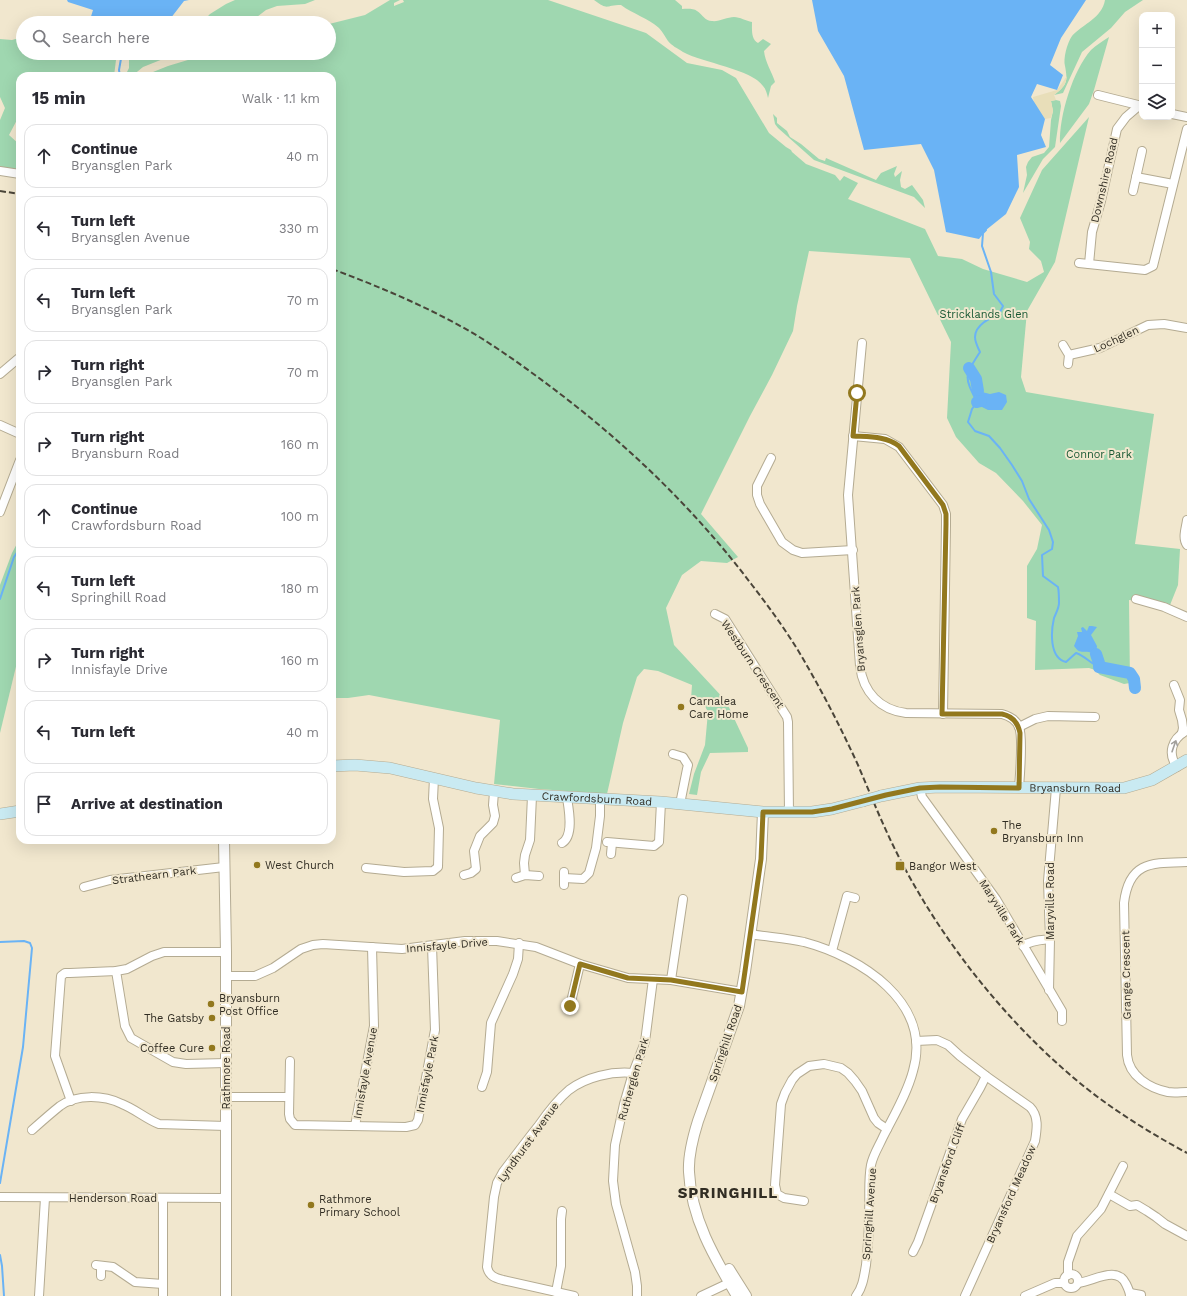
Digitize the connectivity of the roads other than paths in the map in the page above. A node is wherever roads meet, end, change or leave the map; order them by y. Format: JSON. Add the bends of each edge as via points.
{"nodes":[{"id":1,"x":1098,"y":96,"type":"dead end"},
{"id":2,"x":1139,"y":106,"type":"edge"},
{"id":3,"x":1139,"y":107,"type":"edge"},
{"id":4,"x":1175,"y":115,"type":"edge"},
{"id":5,"x":1187,"y":117,"type":"edge"},
{"id":6,"x":1187,"y":129,"type":"edge"},
{"id":7,"x":1142,"y":151,"type":"dead end"},
{"id":8,"x":0,"y":171,"type":"edge"},
{"id":9,"x":16,"y":173,"type":"edge"},
{"id":10,"x":1136,"y":176,"type":"junction"},
{"id":11,"x":1173,"y":184,"type":"junction"},
{"id":12,"x":1133,"y":191,"type":"dead end"},
{"id":13,"x":1080,"y":263,"type":"dead end"},
{"id":14,"x":1089,"y":264,"type":"junction"},
{"id":15,"x":1187,"y":328,"type":"edge"},
{"id":16,"x":862,"y":343,"type":"dead end"},
{"id":17,"x":1063,"y":345,"type":"dead end"},
{"id":18,"x":1070,"y":355,"type":"junction"},
{"id":19,"x":16,"y":360,"type":"edge"},
{"id":20,"x":1068,"y":364,"type":"dead end"},
{"id":21,"x":0,"y":374,"type":"edge"},
{"id":22,"x":0,"y":425,"type":"edge"},
{"id":23,"x":16,"y":432,"type":"edge"},
{"id":24,"x":853,"y":436,"type":"junction"},
{"id":25,"x":771,"y":458,"type":"dead end"},
{"id":26,"x":16,"y":470,"type":"edge"},
{"id":27,"x":0,"y":512,"type":"edge"},
{"id":28,"x":1187,"y":520,"type":"edge"},
{"id":29,"x":1187,"y":545,"type":"edge"},
{"id":30,"x":853,"y":550,"type":"junction"},
{"id":31,"x":1136,"y":599,"type":"dead end"},
{"id":32,"x":715,"y":614,"type":"dead end"},
{"id":33,"x":1187,"y":617,"type":"edge"},
{"id":34,"x":1174,"y":685,"type":"dead end"},
{"id":35,"x":942,"y":714,"type":"junction"},
{"id":36,"x":1095,"y":717,"type":"dead end"},
{"id":37,"x":1185,"y":722,"type":"edge"},
{"id":38,"x":1019,"y":727,"type":"junction"},
{"id":39,"x":1184,"y":732,"type":"edge"},
{"id":40,"x":673,"y":754,"type":"dead end"},
{"id":41,"x":1187,"y":760,"type":"edge"},
{"id":42,"x":336,"y":766,"type":"edge"},
{"id":43,"x":1177,"y":767,"type":"junction"},
{"id":44,"x":434,"y":778,"type":"junction"},
{"id":45,"x":920,"y":788,"type":"junction"},
{"id":46,"x":1019,"y":788,"type":"junction"},
{"id":47,"x":1056,"y":788,"type":"junction"},
{"id":48,"x":494,"y":792,"type":"junction"},
{"id":49,"x":532,"y":796,"type":"junction"},
{"id":50,"x":567,"y":798,"type":"junction"},
{"id":51,"x":600,"y":799,"type":"junction"},
{"id":52,"x":863,"y":801,"type":"joint"},
{"id":53,"x":661,"y":802,"type":"junction"},
{"id":54,"x":680,"y":804,"type":"junction"},
{"id":55,"x":16,"y":812,"type":"edge"},
{"id":56,"x":763,"y":812,"type":"junction"},
{"id":57,"x":789,"y":813,"type":"junction"},
{"id":58,"x":0,"y":814,"type":"edge"},
{"id":59,"x":562,"y":843,"type":"dead end"},
{"id":60,"x":224,"y":844,"type":"edge"},
{"id":61,"x":611,"y":854,"type":"dead end"},
{"id":62,"x":1187,"y":862,"type":"edge"},
{"id":63,"x":224,"y":866,"type":"junction"},
{"id":64,"x":366,"y":868,"type":"dead end"},
{"id":65,"x":464,"y":875,"type":"dead end"},
{"id":66,"x":525,"y":875,"type":"junction"},
{"id":67,"x":540,"y":876,"type":"dead end"},
{"id":68,"x":516,"y":878,"type":"dead end"},
{"id":69,"x":564,"y":878,"type":"dead end"},
{"id":70,"x":84,"y":887,"type":"dead end"},
{"id":71,"x":855,"y":898,"type":"dead end"},
{"id":72,"x":683,"y":899,"type":"dead end"},
{"id":73,"x":750,"y":934,"type":"junction"},
{"id":74,"x":1050,"y":939,"type":"junction"},
{"id":75,"x":519,"y":944,"type":"junction"},
{"id":76,"x":432,"y":946,"type":"junction"},
{"id":77,"x":1023,"y":946,"type":"junction"},
{"id":78,"x":372,"y":947,"type":"junction"},
{"id":79,"x":832,"y":951,"type":"junction"},
{"id":80,"x":226,"y":952,"type":"junction"},
{"id":81,"x":580,"y":964,"type":"junction"},
{"id":82,"x":116,"y":972,"type":"junction"},
{"id":83,"x":226,"y":976,"type":"junction"},
{"id":84,"x":653,"y":979,"type":"junction"},
{"id":85,"x":671,"y":980,"type":"junction"},
{"id":86,"x":1049,"y":990,"type":"junction"},
{"id":87,"x":742,"y":992,"type":"junction"},
{"id":88,"x":570,"y":1006,"type":"dead end"},
{"id":89,"x":1062,"y":1021,"type":"dead end"},
{"id":90,"x":916,"y":1040,"type":"junction"},
{"id":91,"x":290,"y":1061,"type":"dead end"},
{"id":92,"x":226,"y":1063,"type":"junction"},
{"id":93,"x":633,"y":1073,"type":"junction"},
{"id":94,"x":986,"y":1076,"type":"junction"},
{"id":95,"x":482,"y":1087,"type":"dead end"},
{"id":96,"x":1187,"y":1092,"type":"edge"},
{"id":97,"x":226,"y":1097,"type":"junction"},
{"id":98,"x":289,"y":1097,"type":"junction"},
{"id":99,"x":71,"y":1100,"type":"junction"},
{"id":100,"x":226,"y":1126,"type":"junction"},
{"id":101,"x":356,"y":1126,"type":"junction"},
{"id":102,"x":887,"y":1129,"type":"junction"},
{"id":103,"x":32,"y":1130,"type":"dead end"},
{"id":104,"x":1124,"y":1166,"type":"dead end"},
{"id":105,"x":1109,"y":1194,"type":"junction"},
{"id":106,"x":0,"y":1197,"type":"edge"},
{"id":107,"x":45,"y":1198,"type":"junction"},
{"id":108,"x":163,"y":1198,"type":"junction"},
{"id":109,"x":226,"y":1198,"type":"junction"},
{"id":110,"x":804,"y":1201,"type":"dead end"},
{"id":111,"x":562,"y":1211,"type":"dead end"},
{"id":112,"x":1187,"y":1236,"type":"edge"},
{"id":113,"x":913,"y":1252,"type":"dead end"},
{"id":114,"x":1068,"y":1275,"type":"junction"},
{"id":115,"x":101,"y":1276,"type":"dead end"},
{"id":116,"x":733,"y":1281,"type":"junction"},
{"id":117,"x":1064,"y":1283,"type":"junction"},
{"id":118,"x":1078,"y":1283,"type":"junction"},
{"id":119,"x":163,"y":1284,"type":"junction"},
{"id":120,"x":556,"y":1292,"type":"junction"},
{"id":121,"x":712,"y":1294,"type":"edge"},
{"id":122,"x":1130,"y":1294,"type":"edge"},
{"id":123,"x":39,"y":1296,"type":"edge"},
{"id":124,"x":163,"y":1296,"type":"edge"},
{"id":125,"x":226,"y":1296,"type":"edge"},
{"id":126,"x":574,"y":1296,"type":"edge"},
{"id":127,"x":637,"y":1296,"type":"edge"},
{"id":128,"x":701,"y":1296,"type":"edge"},
{"id":129,"x":737,"y":1296,"type":"edge"},
{"id":130,"x":746,"y":1296,"type":"edge"},
{"id":131,"x":856,"y":1296,"type":"edge"},
{"id":132,"x":965,"y":1296,"type":"edge"},
{"id":133,"x":1025,"y":1296,"type":"edge"},
{"id":134,"x":1142,"y":1296,"type":"edge"}],
"edges":[{"from":1,"to":2,"type":"street","name":"Downshire Road"},
{"from":3,"to":14,"type":"street","name":"Downshire Road","via":[[1126,117],[1117,129],[1092,232]]},
{"from":4,"to":5,"type":"street"},
{"from":6,"to":11,"type":"street"},
{"from":7,"to":10,"type":"street"},
{"from":8,"to":9,"type":"street"},
{"from":10,"to":11,"type":"street"},
{"from":10,"to":12,"type":"street"},
{"from":11,"to":14,"type":"street","via":[[1151,268],[1145,270]]},
{"from":13,"to":14,"type":"street"},
{"from":15,"to":18,"type":"street","name":"Lochglen","via":[[1164,324],[1142,326],[1105,346]]},
{"from":16,"to":24,"type":"street","name":"Bryansglen Park"},
{"from":17,"to":18,"type":"street"},
{"from":18,"to":20,"type":"street"},
{"from":19,"to":21,"type":"street"},
{"from":22,"to":23,"type":"street"},
{"from":24,"to":30,"type":"street","name":"Bryansglen Park","via":[[848,495]]},
{"from":24,"to":35,"type":"street","via":[[880,438],[899,446],[945,509]]},
{"from":25,"to":30,"type":"street","via":[[757,486],[757,495],[782,542],[802,553]]},
{"from":26,"to":27,"type":"street"},
{"from":28,"to":29,"type":"street"},
{"from":30,"to":35,"type":"street","name":"Bryansglen Park","via":[[860,666],[867,689],[879,703],[895,711]]},
{"from":31,"to":33,"type":"street"},
{"from":32,"to":57,"type":"street","name":"Westburn Crescent","via":[[725,619],[787,717]]},
{"from":34,"to":37,"type":"street","via":[[1180,700],[1179,710]]},
{"from":35,"to":38,"type":"street","name":"Bryansglen Park","via":[[1005,715]]},
{"from":36,"to":38,"type":"street","via":[[1048,716]]},
{"from":37,"to":39,"type":"street"},
{"from":38,"to":46,"type":"street"},
{"from":43,"to":39,"type":"street","one_way":true,"via":[[1173,761],[1172,749],[1176,739]]},
{"from":40,"to":54,"type":"street","via":[[683,756],[688,765]]},
{"from":41,"to":43,"type":"main road","name":"Bryansburn Road"},
{"from":42,"to":44,"type":"main road","name":"Crawfordsburn Road","via":[[390,768]]},
{"from":43,"to":47,"type":"main road","name":"Bryansburn Road","via":[[1152,780],[1126,788]]},
{"from":44,"to":48,"type":"main road","name":"Crawfordsburn Road"},
{"from":44,"to":64,"type":"street","via":[[433,799],[439,828],[436,870],[404,872]]},
{"from":45,"to":46,"type":"main road","name":"Bryansburn Road"},
{"from":45,"to":52,"type":"main road","name":"Bryansburn Road","bridge":true},
{"from":45,"to":77,"type":"street","name":"Maryville Park","via":[[922,798],[996,899]]},
{"from":46,"to":47,"type":"main road","name":"Bryansburn Road"},
{"from":47,"to":74,"type":"street","name":"Maryville Road","via":[[1048,882]]},
{"from":48,"to":49,"type":"main road","name":"Crawfordsburn Road"},
{"from":48,"to":65,"type":"street","via":[[492,823],[480,836],[474,851],[478,872]]},
{"from":49,"to":50,"type":"main road","name":"Crawfordsburn Road"},
{"from":49,"to":66,"type":"street","via":[[530,840],[524,855]]},
{"from":50,"to":51,"type":"main road","name":"Crawfordsburn Road"},
{"from":50,"to":59,"type":"street","via":[[570,814],[569,833],[567,840]]},
{"from":51,"to":53,"type":"main road","name":"Crawfordsburn Road"},
{"from":51,"to":69,"type":"street","via":[[596,848],[589,873],[583,879]]},
{"from":52,"to":57,"type":"main road","name":"Crawfordsburn Road","via":[[819,811]]},
{"from":53,"to":54,"type":"main road","name":"Crawfordsburn Road"},
{"from":53,"to":61,"type":"street","via":[[660,842],[654,846],[609,842]]},
{"from":54,"to":56,"type":"main road","name":"Crawfordsburn Road"},
{"from":55,"to":58,"type":"main road"},
{"from":56,"to":57,"type":"main road","name":"Crawfordsburn Road"},
{"from":56,"to":73,"type":"street","name":"Springhill Road","via":[[761,859]]},
{"from":60,"to":63,"type":"street","name":"Rathmore Road"},
{"from":62,"to":96,"type":"street","name":"Grange Crescent","via":[[1154,863],[1141,869],[1131,878],[1124,903],[1128,1065],[1134,1074],[1159,1089]]},
{"from":63,"to":70,"type":"street","name":"Strathearn Park","via":[[110,880]]},
{"from":63,"to":80,"type":"street","name":"Rathmore Road"},
{"from":66,"to":67,"type":"street"},
{"from":66,"to":68,"type":"street"},
{"from":71,"to":79,"type":"street","via":[[847,896]]},
{"from":72,"to":85,"type":"street"},
{"from":73,"to":79,"type":"street","name":"Springhill Avenue","via":[[803,942]]},
{"from":73,"to":87,"type":"street","name":"Springhill Road"},
{"from":74,"to":77,"type":"street","via":[[1037,940]]},
{"from":74,"to":86,"type":"street","name":"Maryville Road"},
{"from":75,"to":76,"type":"street","name":"Innisfayle Drive","via":[[481,940]]},
{"from":75,"to":81,"type":"street","name":"Innisfayle Drive","via":[[536,947]]},
{"from":75,"to":95,"type":"street","via":[[513,974],[491,1023],[487,1072]]},
{"from":76,"to":78,"type":"street","name":"Innisfayle Drive","via":[[402,949]]},
{"from":76,"to":101,"type":"street","name":"Innisfayle Park","via":[[435,1030],[418,1120],[415,1125],[410,1126]]},
{"from":77,"to":86,"type":"street","name":"Maryville Park"},
{"from":78,"to":83,"type":"street","name":"Innisfayle Drive","via":[[313,945],[300,949],[273,968],[255,976]]},
{"from":78,"to":101,"type":"street","name":"Innisfayle Avenue","via":[[374,1026]]},
{"from":79,"to":90,"type":"street","name":"Springhill Avenue","via":[[879,979],[896,994],[906,1007]]},
{"from":80,"to":82,"type":"street","via":[[164,952]]},
{"from":80,"to":83,"type":"street","name":"Rathmore Road"},
{"from":81,"to":84,"type":"street","name":"Innisfayle Drive","via":[[628,978]]},
{"from":81,"to":88,"type":"street"},
{"from":82,"to":92,"type":"street","via":[[125,1026],[131,1038],[173,1062]]},
{"from":82,"to":99,"type":"street","via":[[65,973],[61,976],[55,1056]]},
{"from":83,"to":92,"type":"street","name":"Rathmore Road"},
{"from":84,"to":85,"type":"street","name":"Innisfayle Drive"},
{"from":84,"to":93,"type":"street","name":"Rutherglen Park","via":[[645,1042]]},
{"from":85,"to":87,"type":"street","name":"Innisfayle Drive"},
{"from":86,"to":89,"type":"street","name":"Maryville Park","via":[[1062,1012]]},
{"from":87,"to":116,"type":"street","name":"Springhill Road","via":[[698,1121],[689,1171],[693,1201],[700,1223]]},
{"from":90,"to":94,"type":"street","name":"Bryansford Meadow","via":[[937,1040],[948,1045]]},
{"from":90,"to":102,"type":"street","name":"Springhill Avenue","via":[[913,1072]]},
{"from":91,"to":98,"type":"street","name":"Innisfayle Park"},
{"from":92,"to":97,"type":"street","name":"Rathmore Road"},
{"from":93,"to":120,"type":"street","name":"Lyndhurst Avenue","via":[[604,1075],[570,1089],[556,1101],[496,1183],[488,1270],[495,1278]]},
{"from":93,"to":127,"type":"street","name":"Rutherglen Park","via":[[615,1145],[613,1180],[616,1204],[635,1272]]},
{"from":94,"to":113,"type":"street","name":"Bryansford Cliff","via":[[962,1120]]},
{"from":94,"to":132,"type":"street","name":"Bryansford Meadow","via":[[1034,1110],[1036,1133],[1035,1141]]},
{"from":97,"to":98,"type":"street"},
{"from":97,"to":100,"type":"street","name":"Rathmore Road"},
{"from":98,"to":101,"type":"street","name":"Innisfayle Park","via":[[290,1119],[295,1124]]},
{"from":99,"to":100,"type":"street","via":[[105,1097],[160,1124]]},
{"from":99,"to":103,"type":"street"},
{"from":100,"to":109,"type":"street","name":"Rathmore Road"},
{"from":102,"to":110,"type":"street","via":[[874,1118],[855,1080],[841,1068],[814,1064],[797,1074],[788,1086],[780,1108],[775,1185],[777,1194],[784,1198]]},
{"from":102,"to":131,"type":"street","name":"Springhill Avenue","via":[[872,1164],[869,1182],[869,1245],[863,1281]]},
{"from":104,"to":105,"type":"street"},
{"from":105,"to":112,"type":"street","via":[[1130,1206],[1137,1205]]},
{"from":105,"to":114,"type":"street","via":[[1101,1209],[1077,1236],[1068,1262]]},
{"from":106,"to":107,"type":"street","name":"Henderson Road"},
{"from":107,"to":108,"type":"street","name":"Henderson Road"},
{"from":107,"to":123,"type":"street"},
{"from":108,"to":109,"type":"street","name":"Henderson Road"},
{"from":108,"to":119,"type":"street"},
{"from":109,"to":125,"type":"street","name":"Rathmore Road"},
{"from":111,"to":120,"type":"street","via":[[562,1266]]},
{"from":114,"to":117,"type":"street"},
{"from":114,"to":118,"type":"street","via":[[1075,1275]]},
{"from":115,"to":119,"type":"street","via":[[98,1266],[113,1267],[135,1282]]},
{"from":116,"to":121,"type":"street"},
{"from":116,"to":129,"type":"street","name":"Springhill Road"},
{"from":116,"to":130,"type":"street","name":"Springhill Road"},
{"from":117,"to":118,"type":"street","via":[[1068,1288],[1075,1288]]},
{"from":117,"to":133,"type":"street","via":[[1055,1283]]},
{"from":118,"to":122,"type":"street","via":[[1118,1275],[1124,1280]]},
{"from":119,"to":124,"type":"street"},
{"from":120,"to":126,"type":"street","name":"Lyndhurst Avenue"},
{"from":121,"to":128,"type":"street"},
{"from":122,"to":134,"type":"street"}]}
